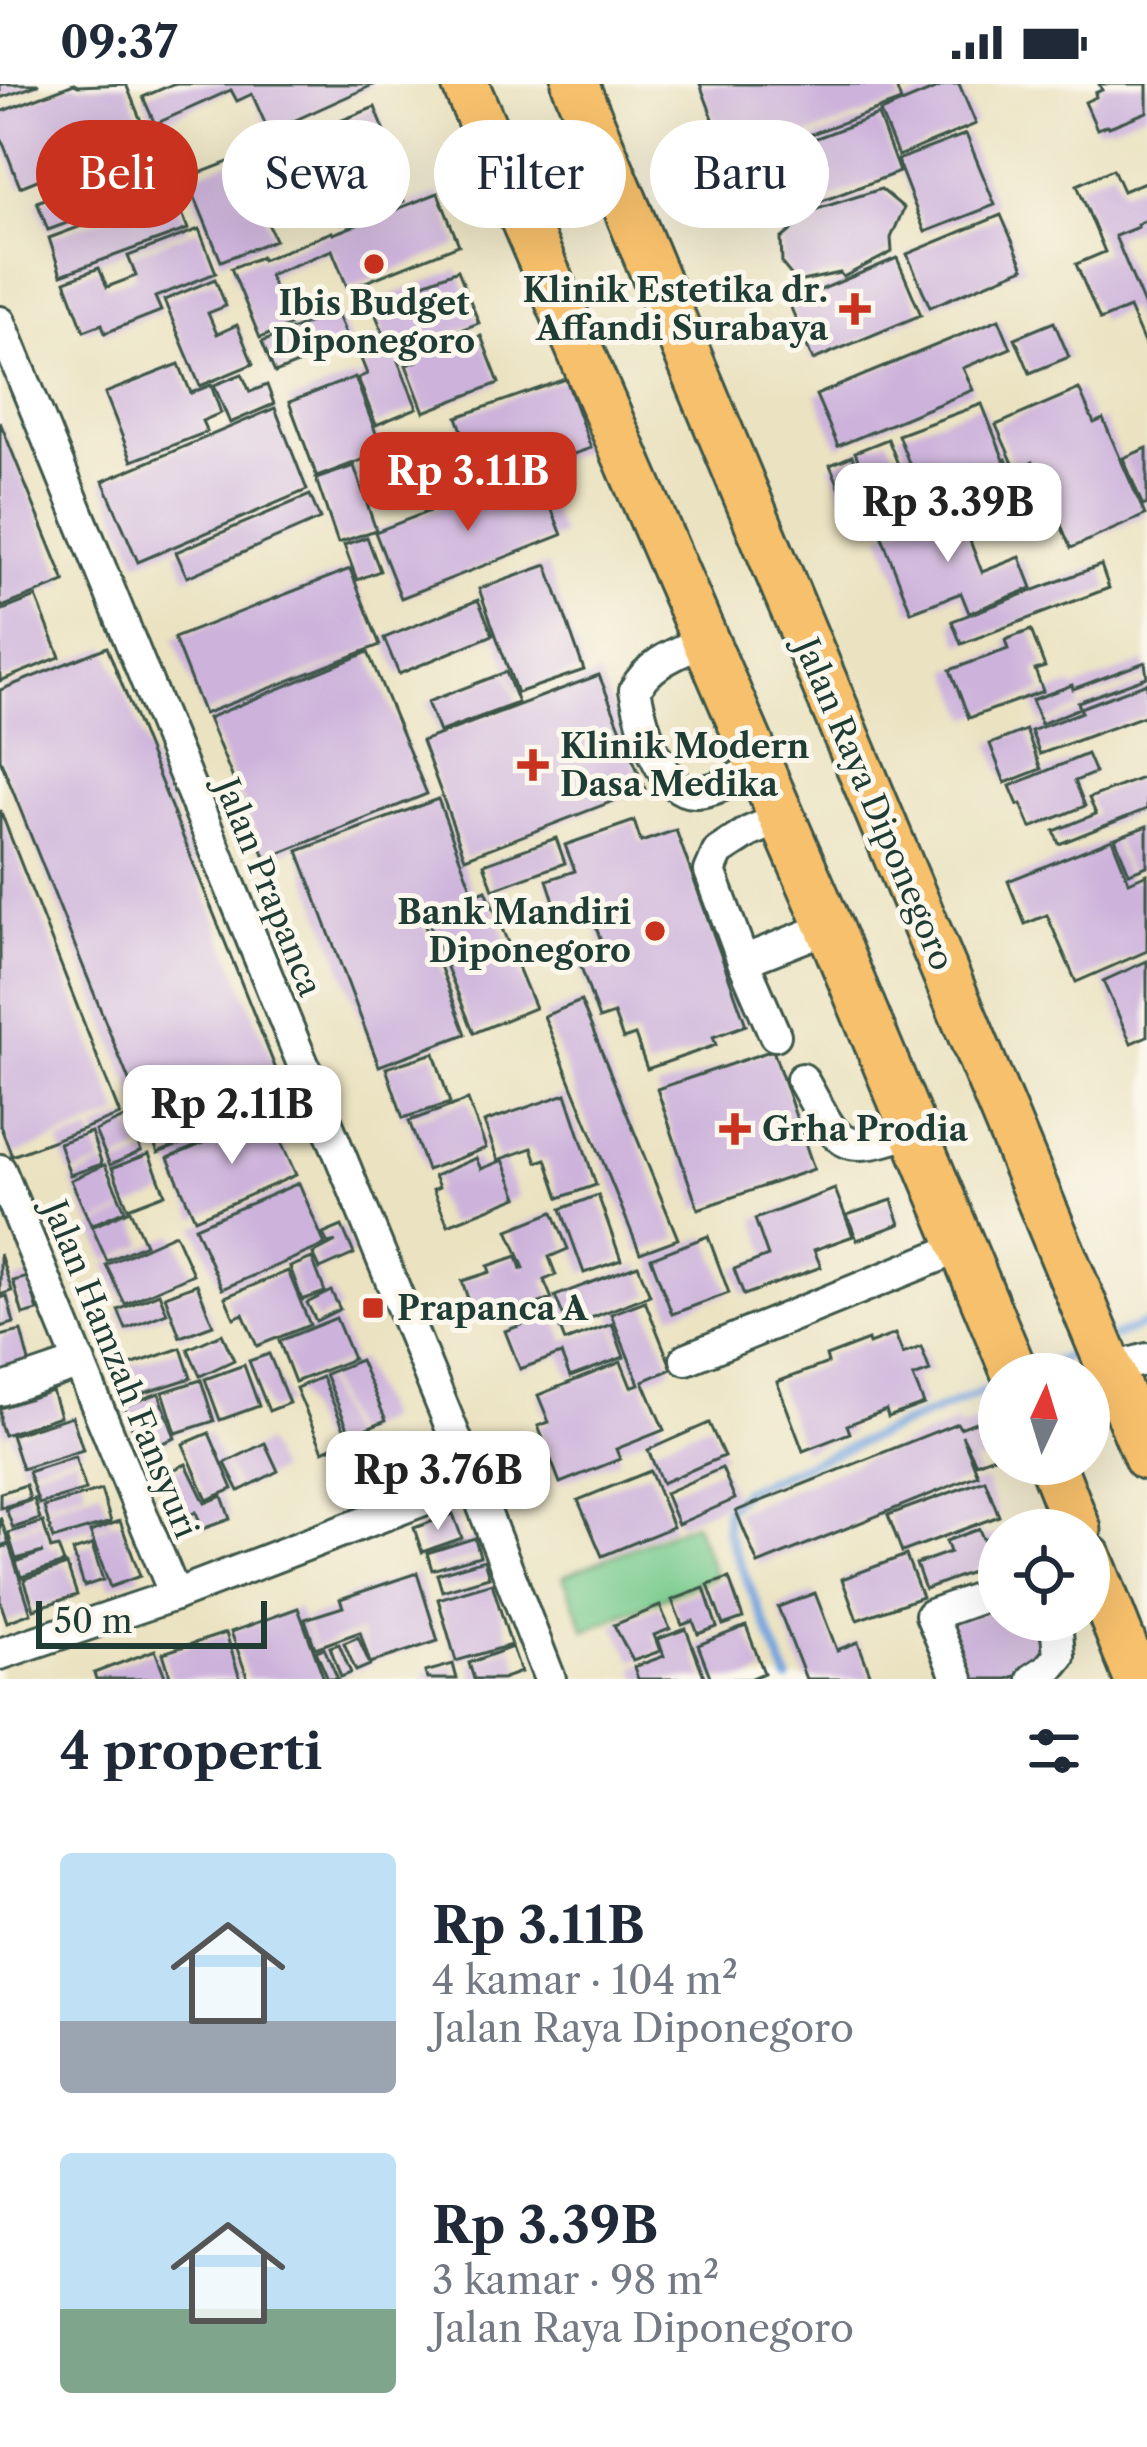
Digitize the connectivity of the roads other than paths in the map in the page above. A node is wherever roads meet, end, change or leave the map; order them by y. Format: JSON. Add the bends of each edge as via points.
{"nodes":[{"id":1,"x":465,"y":84,"type":"edge"},
{"id":2,"x":575,"y":84,"type":"edge"},
{"id":3,"x":0,"y":322,"type":"edge"},
{"id":4,"x":706,"y":640,"type":"junction"},
{"id":5,"x":760,"y":766,"type":"junction"},
{"id":6,"x":782,"y":818,"type":"junction"},
{"id":7,"x":829,"y":927,"type":"junction"},
{"id":8,"x":743,"y":961,"type":"junction"},
{"id":9,"x":775,"y":1035,"type":"dead end"},
{"id":10,"x":802,"y":1079,"type":"dead end"},
{"id":11,"x":913,"y":1131,"type":"junction"},
{"id":12,"x":0,"y":1170,"type":"edge"},
{"id":13,"x":961,"y":1246,"type":"junction"},
{"id":14,"x":1113,"y":1350,"type":"edge"},
{"id":15,"x":1006,"y":1353,"type":"edge"},
{"id":16,"x":686,"y":1359,"type":"dead end"},
{"id":17,"x":80,"y":1363,"type":"junction"},
{"id":18,"x":0,"y":1390,"type":"edge"},
{"id":19,"x":1146,"y":1452,"type":"edge"},
{"id":20,"x":472,"y":1481,"type":"junction"},
{"id":21,"x":175,"y":1595,"type":"junction"},
{"id":22,"x":978,"y":1598,"type":"edge"},
{"id":23,"x":1110,"y":1611,"type":"edge"},
{"id":24,"x":1058,"y":1641,"type":"edge"},
{"id":25,"x":0,"y":1654,"type":"edge"},
{"id":26,"x":550,"y":1679,"type":"edge"},
{"id":27,"x":958,"y":1679,"type":"edge"},
{"id":28,"x":1033,"y":1679,"type":"edge"},
{"id":29,"x":1137,"y":1679,"type":"edge"}],
"edges":[{"from":1,"to":4,"type":"highway"},
{"from":2,"to":14,"type":"highway","name":"Jalan Raya Diponegoro"},
{"from":3,"to":20,"type":"street","name":"Jalan Prapanca"},
{"from":4,"to":5,"type":"highway"},
{"from":4,"to":5,"type":"street","via":[[647,670],[635,690],[656,755],[682,791],[711,790]]},
{"from":5,"to":6,"type":"highway"},
{"from":6,"to":7,"type":"highway"},
{"from":6,"to":8,"type":"street","via":[[718,852],[710,871]]},
{"from":7,"to":8,"type":"street"},
{"from":7,"to":11,"type":"highway"},
{"from":8,"to":9,"type":"street"},
{"from":10,"to":11,"type":"street","via":[[835,1136],[862,1147]]},
{"from":11,"to":13,"type":"highway"},
{"from":12,"to":17,"type":"street","name":"Jalan Hamzah Fansyuri"},
{"from":13,"to":15,"type":"highway"},
{"from":13,"to":16,"type":"street"},
{"from":14,"to":19,"type":"highway","name":"Jalan Raya Diponegoro"},
{"from":17,"to":18,"type":"street"},
{"from":17,"to":21,"type":"street","name":"Jalan Hamzah Fansyuri"},
{"from":20,"to":21,"type":"street"},
{"from":20,"to":26,"type":"street","name":"Jalan Prapanca"},
{"from":21,"to":25,"type":"street"},
{"from":22,"to":27,"type":"street","via":[[931,1615]]},
{"from":23,"to":29,"type":"highway"},
{"from":24,"to":28,"type":"street","via":[[1059,1656]]}]}
